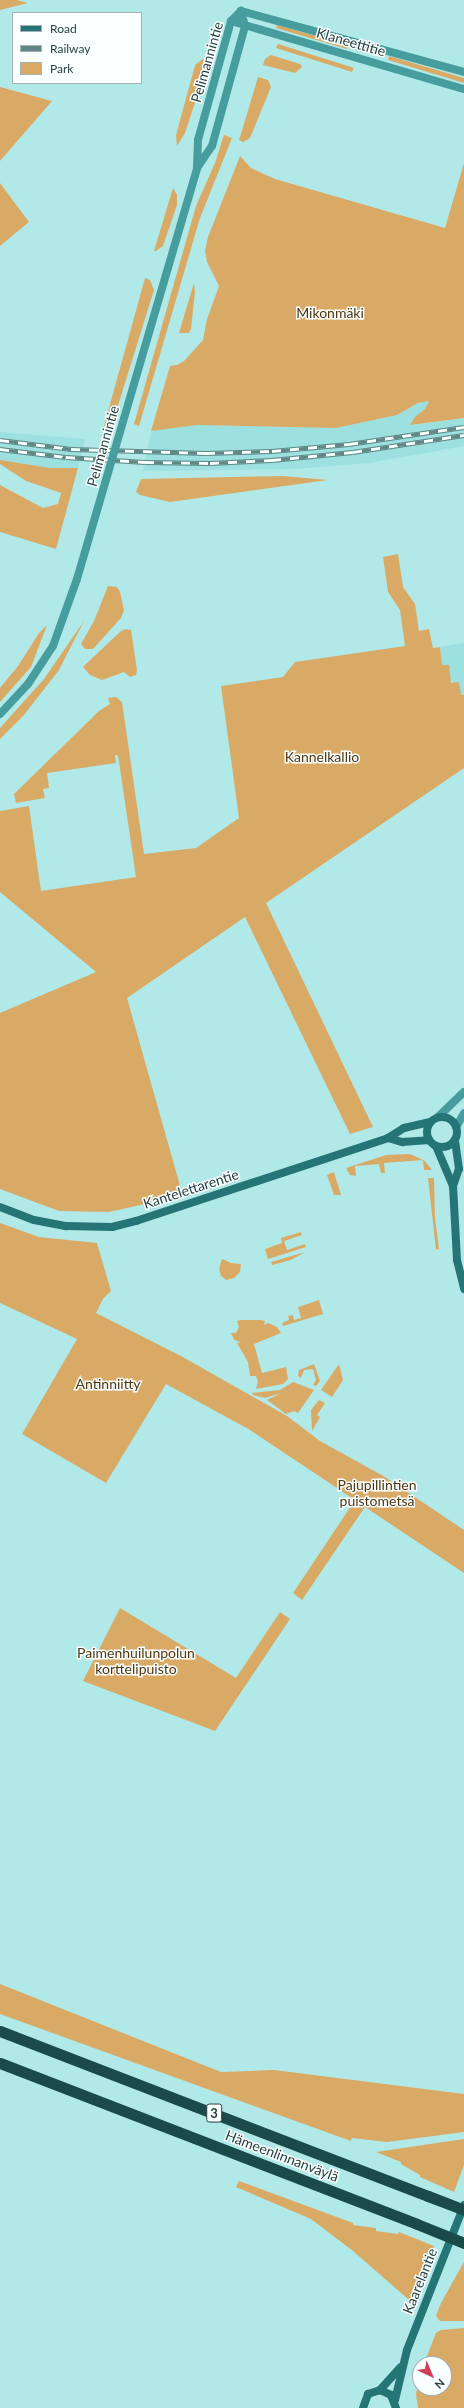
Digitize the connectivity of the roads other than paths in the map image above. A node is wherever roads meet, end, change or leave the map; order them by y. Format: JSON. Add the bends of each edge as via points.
{"nodes":[{"id":1,"x":241,"y":12,"type":"junction"},
{"id":2,"x":231,"y":22,"type":"junction"},
{"id":3,"x":245,"y":26,"type":"junction"},
{"id":4,"x":464,"y":72,"type":"edge"},
{"id":5,"x":464,"y":89,"type":"edge"},
{"id":6,"x":197,"y":168,"type":"junction"},
{"id":7,"x":0,"y":714,"type":"edge"},
{"id":8,"x":464,"y":1092,"type":"edge"},
{"id":9,"x":464,"y":1113,"type":"edge"},
{"id":10,"x":438,"y":1117,"type":"junction"},
{"id":11,"x":430,"y":1122,"type":"junction"},
{"id":12,"x":456,"y":1127,"type":"junction"},
{"id":13,"x":388,"y":1138,"type":"junction"},
{"id":14,"x":454,"y":1140,"type":"junction"},
{"id":15,"x":432,"y":1143,"type":"junction"},
{"id":16,"x":453,"y":1186,"type":"junction"},
{"id":17,"x":0,"y":1207,"type":"edge"},
{"id":18,"x":464,"y":1289,"type":"edge"},
{"id":19,"x":0,"y":2031,"type":"edge"},
{"id":20,"x":0,"y":2063,"type":"edge"},
{"id":21,"x":464,"y":2205,"type":"edge"},
{"id":22,"x":464,"y":2210,"type":"edge"},
{"id":23,"x":464,"y":2243,"type":"edge"},
{"id":24,"x":401,"y":2367,"type":"junction"},
{"id":25,"x":380,"y":2390,"type":"junction"},
{"id":26,"x":396,"y":2406,"type":"edge"},
{"id":27,"x":362,"y":2407,"type":"edge"}],
"edges":[{"from":1,"to":2,"type":"street","name":"Pelimannintie"},
{"from":1,"to":3,"type":"street","name":"Pelimannintie"},
{"from":1,"to":4,"type":"street","name":"Klaneettitie"},
{"from":2,"to":3,"type":"street","name":"Klaneettitie"},
{"from":2,"to":6,"type":"street","name":"Pelimannintie","via":[[198,140]]},
{"from":3,"to":5,"type":"street","name":"Klaneettitie"},
{"from":3,"to":6,"type":"street","name":"Pelimannintie","via":[[212,146]]},
{"from":6,"to":7,"type":"street","name":"Pelimannintie","bridge":true,"via":[[77,579],[53,646],[28,684]]},
{"from":8,"to":10,"type":"street"},
{"from":9,"to":12,"type":"street"},
{"from":10,"to":11,"type":"main road"},
{"from":10,"to":12,"type":"main road","via":[[447,1118]]},
{"from":11,"to":13,"type":"main road","name":"Kantelettarentie","via":[[404,1128]]},
{"from":11,"to":15,"type":"main road","via":[[427,1131]]},
{"from":12,"to":14,"type":"main road"},
{"from":13,"to":15,"type":"main road","name":"Kantelettarentie","via":[[402,1142]]},
{"from":13,"to":17,"type":"main road","name":"Kantelettarentie","via":[[112,1227],[66,1226],[34,1220]]},
{"from":14,"to":15,"type":"main road","via":[[448,1146]]},
{"from":14,"to":16,"type":"main road","via":[[459,1169]]},
{"from":15,"to":16,"type":"main road"},
{"from":16,"to":18,"type":"main road","via":[[457,1260]]},
{"from":19,"to":22,"type":"highway","name":"Hämeenlinnanväylä","number":"3","bridge":true},
{"from":20,"to":23,"type":"highway","name":"Hämeenlinnanväylä","number":"3","bridge":true},
{"from":21,"to":24,"type":"main road","name":"Kaarelantie"},
{"from":24,"to":25,"type":"main road","name":"Kaarelantie"},
{"from":24,"to":26,"type":"main road","name":"Kaarelantie","via":[[402,2379]]},
{"from":25,"to":26,"type":"main road","via":[[389,2392]]},
{"from":25,"to":27,"type":"main road","name":"Kaarelantie","via":[[368,2394]]}]}
